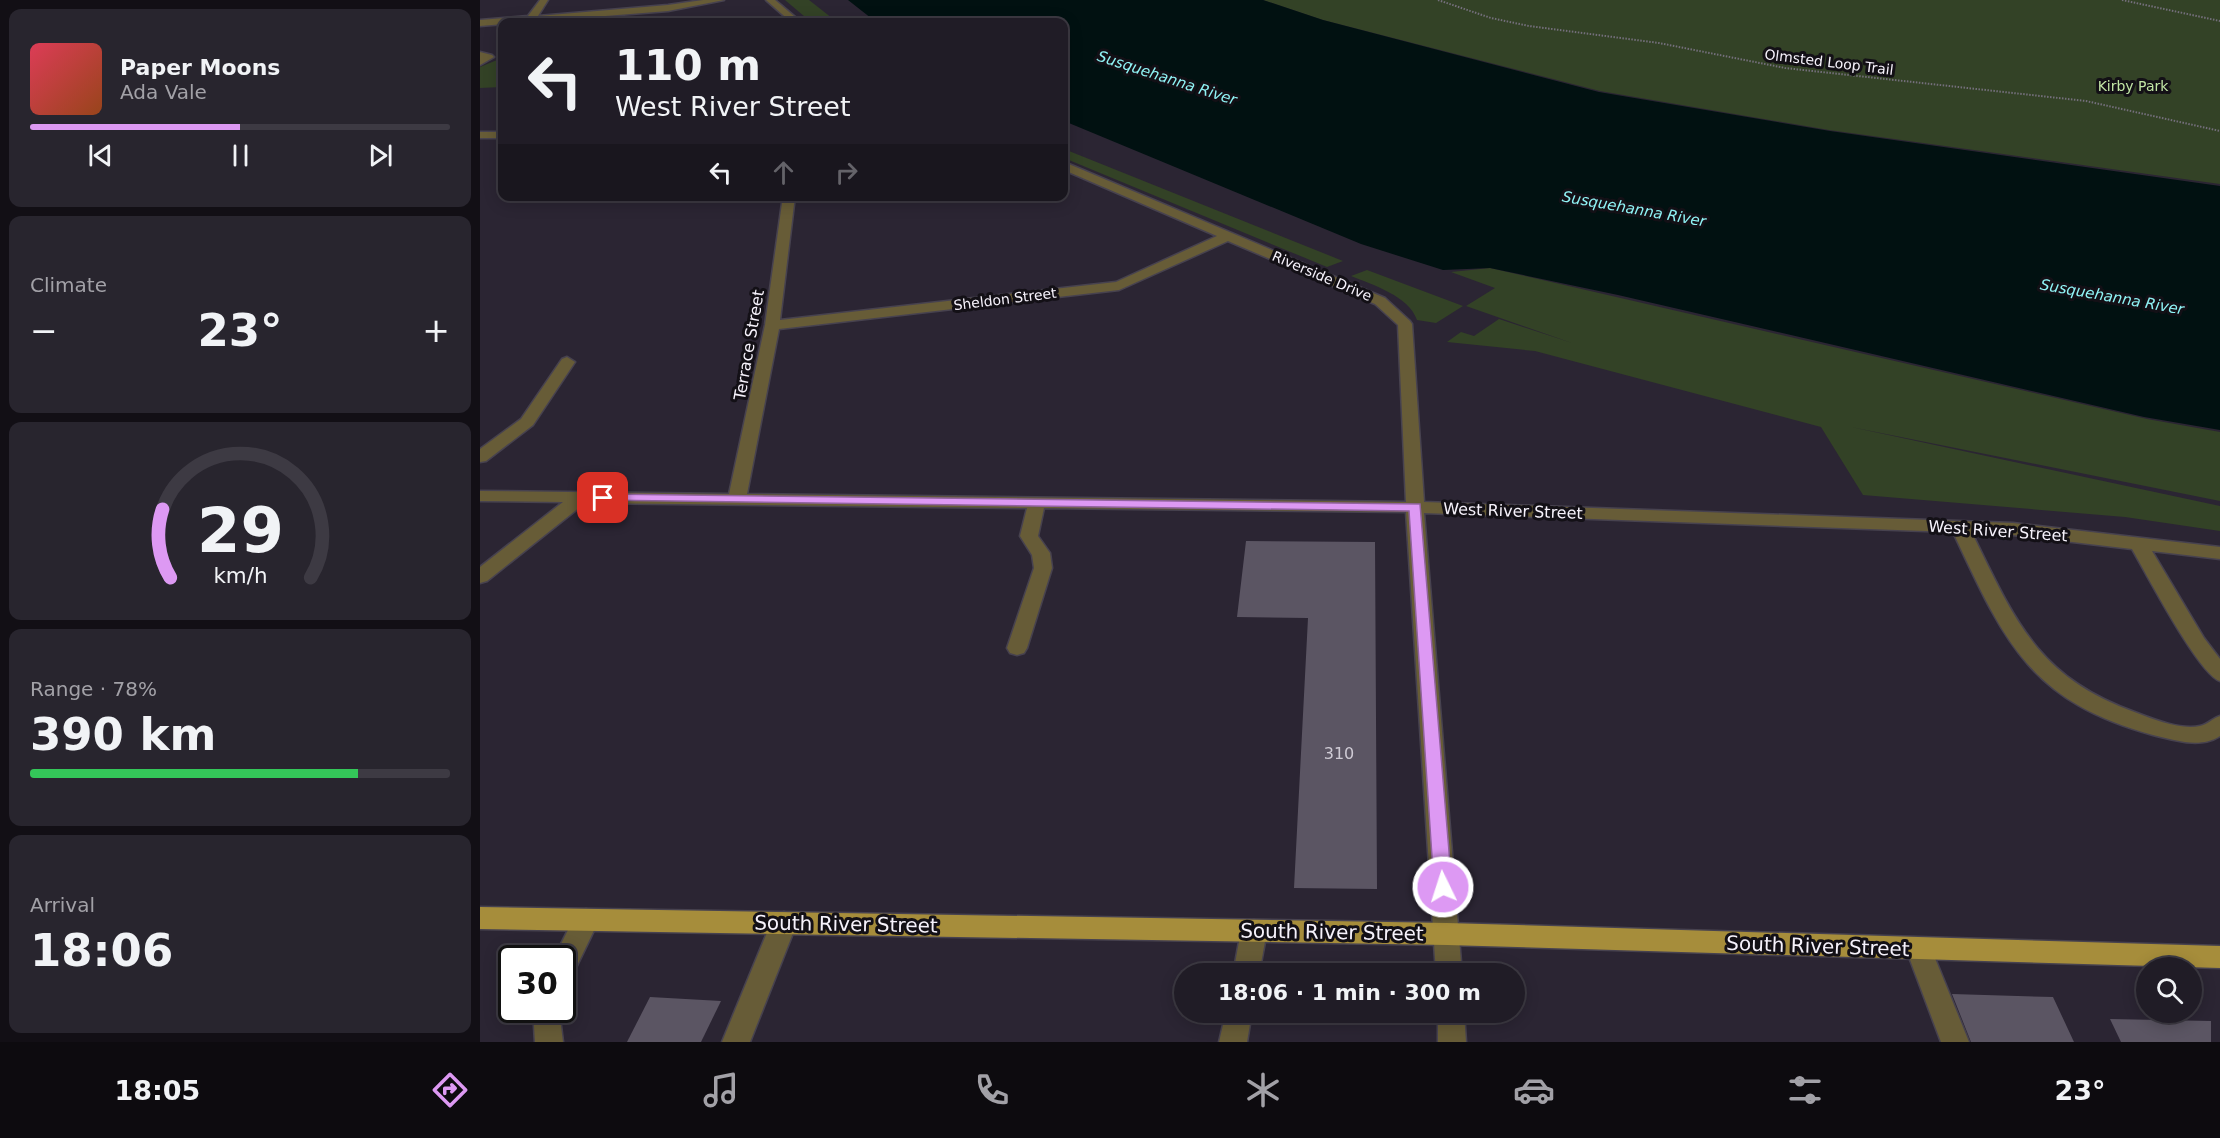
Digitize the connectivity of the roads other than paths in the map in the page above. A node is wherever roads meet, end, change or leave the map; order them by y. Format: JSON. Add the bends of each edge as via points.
{"nodes":[{"id":1,"x":544,"y":0,"type":"edge"},
{"id":2,"x":720,"y":0,"type":"edge"},
{"id":3,"x":770,"y":0,"type":"edge"},
{"id":4,"x":532,"y":18,"type":"edge"},
{"id":5,"x":543,"y":18,"type":"edge"},
{"id":6,"x":791,"y":18,"type":"edge"},
{"id":7,"x":498,"y":22,"type":"edge"},
{"id":8,"x":480,"y":23,"type":"edge"},
{"id":9,"x":480,"y":55,"type":"edge"},
{"id":10,"x":480,"y":62,"type":"edge"},
{"id":11,"x":498,"y":136,"type":"edge"},
{"id":12,"x":482,"y":138,"type":"edge"},
{"id":13,"x":1068,"y":168,"type":"edge"},
{"id":14,"x":788,"y":201,"type":"edge"},
{"id":15,"x":1228,"y":236,"type":"junction"},
{"id":16,"x":772,"y":326,"type":"junction"},
{"id":17,"x":567,"y":362,"type":"dead end"},
{"id":18,"x":480,"y":457,"type":"edge"},
{"id":19,"x":480,"y":496,"type":"edge"},
{"id":20,"x":581,"y":497,"type":"junction"},
{"id":21,"x":737,"y":499,"type":"junction"},
{"id":22,"x":1037,"y":503,"type":"junction"},
{"id":23,"x":1415,"y":507,"type":"junction"},
{"id":24,"x":1960,"y":527,"type":"junction"},
{"id":25,"x":2138,"y":543,"type":"junction"},
{"id":26,"x":2220,"y":552,"type":"edge"},
{"id":27,"x":480,"y":577,"type":"edge"},
{"id":28,"x":1017,"y":648,"type":"dead end"},
{"id":29,"x":2220,"y":674,"type":"edge"},
{"id":30,"x":2220,"y":724,"type":"edge"},
{"id":31,"x":480,"y":918,"type":"edge"},
{"id":32,"x":586,"y":920,"type":"junction"},
{"id":33,"x":784,"y":923,"type":"junction"},
{"id":34,"x":1254,"y":931,"type":"junction"},
{"id":35,"x":1447,"y":934,"type":"junction"},
{"id":36,"x":574,"y":945,"type":"edge"},
{"id":37,"x":1919,"y":949,"type":"junction"},
{"id":38,"x":2220,"y":957,"type":"edge"},
{"id":39,"x":1248,"y":963,"type":"edge"},
{"id":40,"x":1448,"y":963,"type":"edge"},
{"id":41,"x":547,"y":1023,"type":"edge"},
{"id":42,"x":1237,"y":1023,"type":"edge"},
{"id":43,"x":1451,"y":1023,"type":"edge"},
{"id":44,"x":549,"y":1042,"type":"edge"},
{"id":45,"x":735,"y":1042,"type":"edge"},
{"id":46,"x":1233,"y":1042,"type":"edge"},
{"id":47,"x":1452,"y":1042,"type":"edge"},
{"id":48,"x":1955,"y":1042,"type":"edge"}],
"edges":[{"from":1,"to":4,"type":"street"},
{"from":2,"to":5,"type":"street"},
{"from":3,"to":6,"type":"street"},
{"from":7,"to":8,"type":"street"},
{"from":9,"to":10,"type":"street","via":[[489,57]]},
{"from":11,"to":12,"type":"street"},
{"from":13,"to":15,"type":"street","name":"Riverside Drive"},
{"from":14,"to":16,"type":"street","name":"Terrace Street"},
{"from":15,"to":16,"type":"street","name":"Sheldon Street","via":[[1119,286]]},
{"from":15,"to":23,"type":"street","name":"Riverside Drive","via":[[1380,302],[1405,324]]},
{"from":16,"to":21,"type":"street","name":"Terrace Street"},
{"from":17,"to":18,"type":"street","via":[[527,422]]},
{"from":19,"to":20,"type":"street","name":"West River Street"},
{"from":20,"to":21,"type":"street","name":"West River Street"},
{"from":20,"to":27,"type":"street"},
{"from":21,"to":22,"type":"street","name":"West River Street"},
{"from":22,"to":23,"type":"street","name":"West River Street"},
{"from":22,"to":28,"type":"street","via":[[1027,537],[1041,553],[1042,568]]},
{"from":23,"to":24,"type":"street","name":"West River Street"},
{"from":23,"to":35,"type":"street","name":"Riverside Drive"},
{"from":24,"to":25,"type":"street","name":"West River Street"},
{"from":24,"to":30,"type":"street","via":[[2002,611],[2046,672],[2120,717],[2171,732],[2206,734]]},
{"from":25,"to":26,"type":"street","name":"West River Street"},
{"from":25,"to":29,"type":"street","via":[[2197,643]]},
{"from":31,"to":32,"type":"main road","name":"South River Street"},
{"from":32,"to":33,"type":"main road","name":"South River Street"},
{"from":32,"to":36,"type":"street"},
{"from":33,"to":34,"type":"main road","name":"South River Street"},
{"from":33,"to":45,"type":"street"},
{"from":34,"to":35,"type":"main road","name":"South River Street"},
{"from":34,"to":39,"type":"street"},
{"from":35,"to":37,"type":"main road","name":"South River Street"},
{"from":35,"to":40,"type":"street","name":"Riverside Drive"},
{"from":37,"to":38,"type":"main road","name":"South River Street"},
{"from":37,"to":48,"type":"street"},
{"from":41,"to":44,"type":"street"},
{"from":42,"to":46,"type":"street"},
{"from":43,"to":47,"type":"street"}]}
